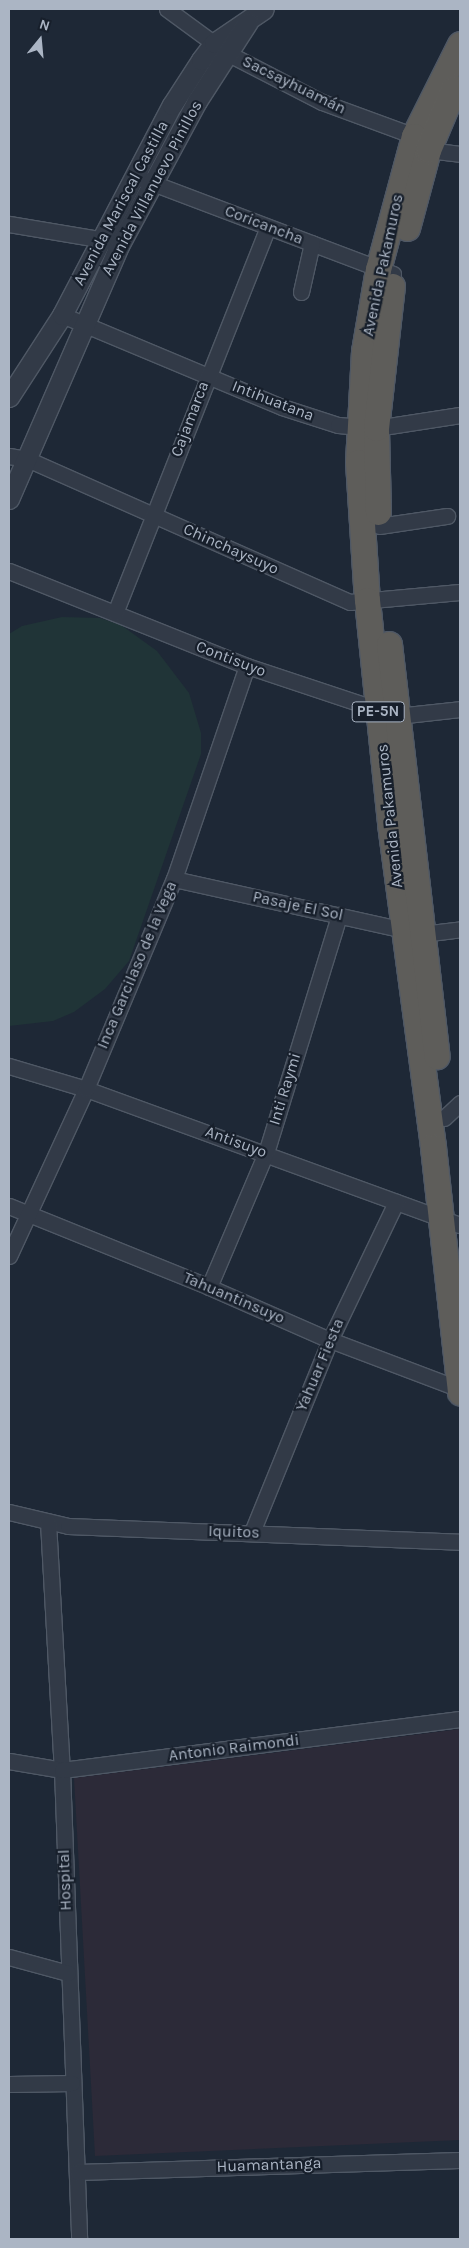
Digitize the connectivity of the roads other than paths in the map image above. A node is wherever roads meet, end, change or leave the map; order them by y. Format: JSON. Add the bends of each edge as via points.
{"nodes":[{"id":1,"x":167,"y":9,"type":"edge"},
{"id":2,"x":264,"y":9,"type":"edge"},
{"id":3,"x":460,"y":44,"type":"edge"},
{"id":4,"x":221,"y":48,"type":"junction"},
{"id":5,"x":460,"y":75,"type":"edge"},
{"id":6,"x":424,"y":143,"type":"junction"},
{"id":7,"x":460,"y":154,"type":"edge"},
{"id":8,"x":134,"y":176,"type":"junction"},
{"id":9,"x":155,"y":184,"type":"junction"},
{"id":10,"x":9,"y":224,"type":"edge"},
{"id":11,"x":268,"y":226,"type":"junction"},
{"id":12,"x":111,"y":241,"type":"junction"},
{"id":13,"x":312,"y":243,"type":"junction"},
{"id":14,"x":386,"y":272,"type":"junction"},
{"id":15,"x":301,"y":292,"type":"dead end"},
{"id":16,"x":62,"y":316,"type":"junction"},
{"id":17,"x":84,"y":326,"type":"junction"},
{"id":18,"x":207,"y":376,"type":"junction"},
{"id":19,"x":9,"y":397,"type":"edge"},
{"id":20,"x":460,"y":415,"type":"edge"},
{"id":21,"x":367,"y":428,"type":"junction"},
{"id":22,"x":18,"y":457,"type":"edge"},
{"id":23,"x":9,"y":499,"type":"edge"},
{"id":24,"x":154,"y":514,"type":"junction"},
{"id":25,"x":447,"y":516,"type":"dead end"},
{"id":26,"x":379,"y":526,"type":"junction"},
{"id":27,"x":9,"y":571,"type":"edge"},
{"id":28,"x":460,"y":592,"type":"edge"},
{"id":29,"x":376,"y":600,"type":"junction"},
{"id":30,"x":115,"y":613,"type":"junction"},
{"id":31,"x":247,"y":666,"type":"junction"},
{"id":32,"x":460,"y":709,"type":"edge"},
{"id":33,"x":388,"y":713,"type":"junction"},
{"id":34,"x":174,"y":879,"type":"junction"},
{"id":35,"x":340,"y":915,"type":"junction"},
{"id":36,"x":460,"y":929,"type":"edge"},
{"id":37,"x":412,"y":932,"type":"junction"},
{"id":38,"x":9,"y":1066,"type":"edge"},
{"id":39,"x":86,"y":1089,"type":"junction"},
{"id":40,"x":452,"y":1111,"type":"edge"},
{"id":41,"x":266,"y":1152,"type":"junction"},
{"id":42,"x":396,"y":1202,"type":"junction"},
{"id":43,"x":9,"y":1206,"type":"edge"},
{"id":44,"x":26,"y":1215,"type":"junction"},
{"id":45,"x":455,"y":1225,"type":"edge"},
{"id":46,"x":9,"y":1256,"type":"edge"},
{"id":47,"x":209,"y":1287,"type":"junction"},
{"id":48,"x":330,"y":1340,"type":"junction"},
{"id":49,"x":460,"y":1389,"type":"edge"},
{"id":50,"x":460,"y":1393,"type":"edge"},
{"id":51,"x":9,"y":1512,"type":"edge"},
{"id":52,"x":48,"y":1522,"type":"junction"},
{"id":53,"x":252,"y":1532,"type":"junction"},
{"id":54,"x":460,"y":1542,"type":"edge"},
{"id":55,"x":460,"y":1719,"type":"edge"},
{"id":56,"x":9,"y":1761,"type":"edge"},
{"id":57,"x":62,"y":1770,"type":"junction"},
{"id":58,"x":9,"y":1957,"type":"edge"},
{"id":59,"x":68,"y":1972,"type":"junction"},
{"id":60,"x":72,"y":2083,"type":"junction"},
{"id":61,"x":9,"y":2084,"type":"edge"},
{"id":62,"x":460,"y":2160,"type":"edge"},
{"id":63,"x":77,"y":2172,"type":"junction"},
{"id":64,"x":79,"y":2239,"type":"edge"}],
"edges":[{"from":1,"to":4,"type":"street","name":"Sacsayhuamán"},
{"from":2,"to":4,"type":"street","name":"Avenida Mariscal Castilla"},
{"from":3,"to":6,"type":"highway","name":"Avenida Pakamuros","number":"PE-5N"},
{"from":4,"to":6,"type":"street","name":"Sacsayhuamán","via":[[322,102]]},
{"from":4,"to":8,"type":"street","name":"Avenida Mariscal Castilla","via":[[172,105]]},
{"from":4,"to":9,"type":"street","name":"Avenida Villanuevo Pinillos"},
{"from":5,"to":6,"type":"highway","name":"Avenida Pakamuros","number":"PE-5N"},
{"from":6,"to":7,"type":"street","name":"Sacsayhuamán"},
{"from":6,"to":14,"type":"highway","name":"Avenida Pakamuros","number":"PE-5N"},
{"from":8,"to":9,"type":"street","name":"Coricancha"},
{"from":8,"to":12,"type":"street","name":"Avenida Mariscal Castilla"},
{"from":9,"to":11,"type":"street","name":"Coricancha"},
{"from":9,"to":12,"type":"street","name":"Avenida Villanuevo Pinillos"},
{"from":10,"to":12,"type":"street"},
{"from":11,"to":13,"type":"street","name":"Coricancha"},
{"from":11,"to":18,"type":"street","name":"Cajamarca"},
{"from":12,"to":16,"type":"street","name":"Avenida Mariscal Castilla"},
{"from":12,"to":17,"type":"street","name":"Avenida Villanuevo Pinillos"},
{"from":13,"to":14,"type":"street","name":"Coricancha"},
{"from":13,"to":15,"type":"street"},
{"from":14,"to":21,"type":"highway","name":"Avenida Pakamuros","number":"PE-5N"},
{"from":16,"to":17,"type":"street","name":"Intihuatana"},
{"from":16,"to":19,"type":"street","name":"Avenida Mariscal Castilla"},
{"from":17,"to":18,"type":"street","name":"Intihuatana"},
{"from":17,"to":22,"type":"street","name":"Avenida Villanuevo Pinillos"},
{"from":18,"to":21,"type":"street","name":"Intihuatana","via":[[282,407],[338,425]]},
{"from":18,"to":24,"type":"street","name":"Cajamarca"},
{"from":20,"to":21,"type":"street","name":"Intihuatana"},
{"from":21,"to":26,"type":"highway","name":"Avenida Pakamuros","number":"PE-5N"},
{"from":21,"to":29,"type":"highway","name":"Avenida Pakamuros","number":"PE-5N"},
{"from":22,"to":23,"type":"street","name":"Avenida Villanuevo Pinillos"},
{"from":22,"to":24,"type":"street","name":"Chinchaysuyo"},
{"from":24,"to":29,"type":"street","name":"Chinchaysuyo","via":[[350,602]]},
{"from":24,"to":30,"type":"street","name":"Cajamarca"},
{"from":25,"to":26,"type":"street"},
{"from":26,"to":29,"type":"highway","name":"Avenida Pakamuros","number":"PE-5N"},
{"from":27,"to":30,"type":"street","name":"Contisuyo"},
{"from":28,"to":29,"type":"street","name":"Chinchaysuyo"},
{"from":29,"to":33,"type":"highway","name":"Avenida Pakamuros","number":"PE-5N"},
{"from":30,"to":31,"type":"street","name":"Contisuyo"},
{"from":31,"to":33,"type":"street","name":"Contisuyo"},
{"from":31,"to":34,"type":"street","name":"Inca Garcilaso de la Vega"},
{"from":32,"to":33,"type":"street","name":"Contisuyo"},
{"from":33,"to":37,"type":"highway","name":"Avenida Pakamuros","number":"PE-5N"},
{"from":34,"to":35,"type":"street","name":"Pasaje El Sol"},
{"from":34,"to":39,"type":"street","name":"Inca Garcilaso de la Vega"},
{"from":35,"to":37,"type":"street","name":"Pasaje El Sol"},
{"from":35,"to":41,"type":"street","name":"Inti Raymi"},
{"from":36,"to":37,"type":"street"},
{"from":37,"to":40,"type":"highway","name":"Avenida Pakamuros","number":"PE-5N"},
{"from":37,"to":45,"type":"highway","name":"Avenida Pakamuros","number":"PE-5N"},
{"from":38,"to":39,"type":"street","name":"Antisuyo"},
{"from":39,"to":41,"type":"street","name":"Antisuyo"},
{"from":39,"to":44,"type":"street","name":"Inca Garcilaso de la Vega"},
{"from":40,"to":45,"type":"highway","name":"Avenida Pakamuros","number":"PE-5N"},
{"from":41,"to":42,"type":"street","name":"Antisuyo"},
{"from":41,"to":47,"type":"street","name":"Inti Raymi"},
{"from":42,"to":45,"type":"street","name":"Antisuyo"},
{"from":42,"to":48,"type":"street","name":"Yahuar Fiesta"},
{"from":43,"to":44,"type":"street","name":"Tahuantinsuyo"},
{"from":44,"to":46,"type":"street","name":"Inca Garcilaso de la Vega"},
{"from":44,"to":47,"type":"street","name":"Tahuantinsuyo"},
{"from":45,"to":49,"type":"highway","name":"Avenida Pakamuros","number":"PE-5N"},
{"from":47,"to":48,"type":"street","name":"Tahuantinsuyo"},
{"from":48,"to":49,"type":"street","name":"Tahuantinsuyo"},
{"from":48,"to":53,"type":"street","name":"Yahuar Fiesta"},
{"from":49,"to":50,"type":"highway","name":"Avenida Pakamuros","number":"PE-5N"},
{"from":51,"to":52,"type":"street","name":"Iquitos"},
{"from":52,"to":53,"type":"street","name":"Iquitos","via":[[68,1526]]},
{"from":52,"to":57,"type":"street","name":"Hospital"},
{"from":53,"to":54,"type":"street","name":"Iquitos"},
{"from":55,"to":57,"type":"street","name":"Antonio Raimondi"},
{"from":56,"to":57,"type":"street","name":"Antonio Raimondi"},
{"from":57,"to":59,"type":"street","name":"Hospital"},
{"from":58,"to":59,"type":"street"},
{"from":59,"to":60,"type":"street","name":"Hospital"},
{"from":60,"to":61,"type":"street"},
{"from":60,"to":63,"type":"street","name":"Hospital"},
{"from":62,"to":63,"type":"street","name":"Huamantanga"},
{"from":63,"to":64,"type":"street","name":"Hospital"}]}
